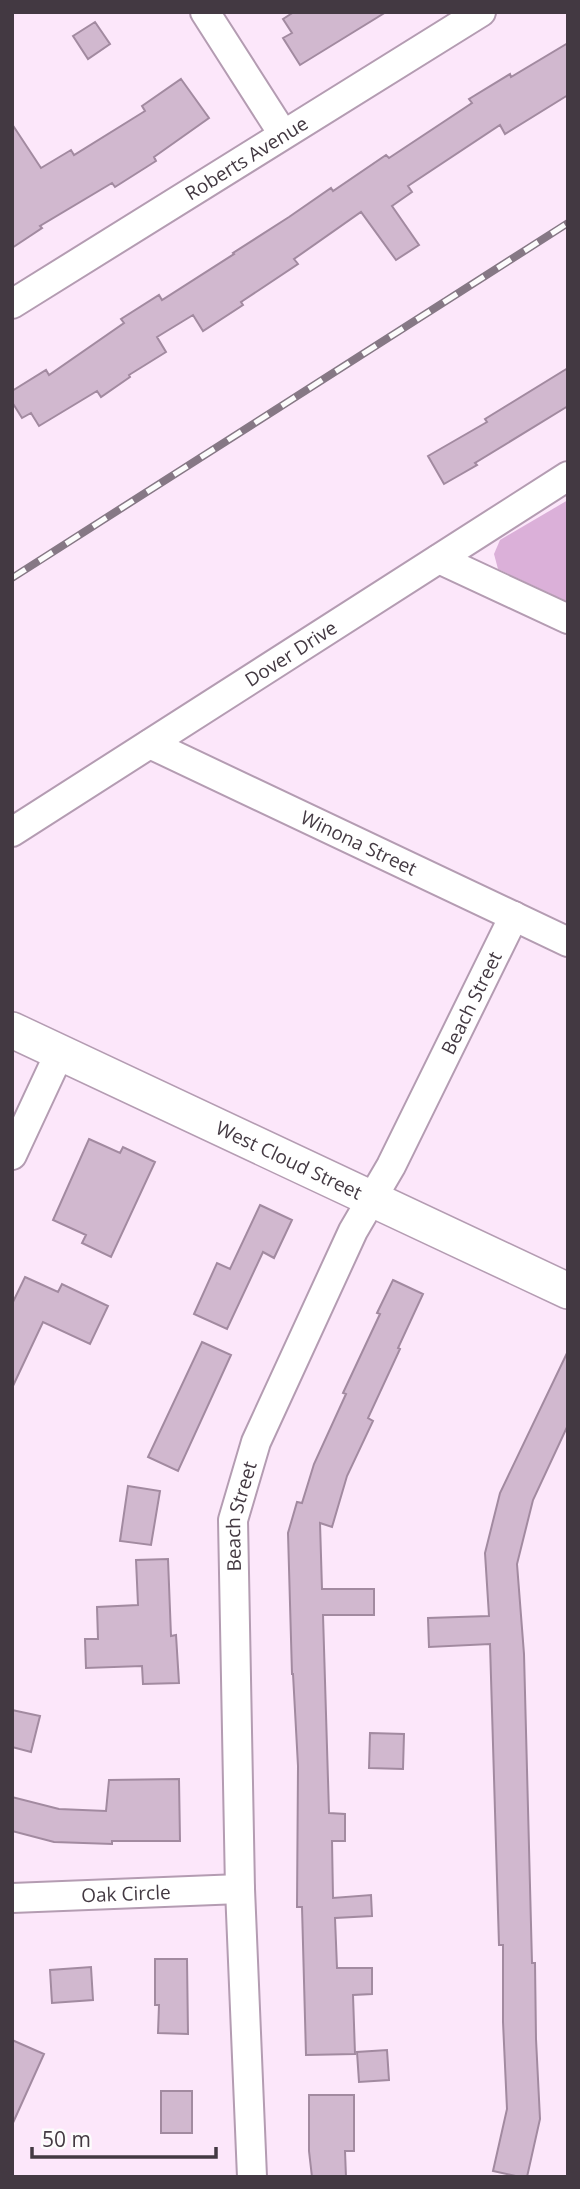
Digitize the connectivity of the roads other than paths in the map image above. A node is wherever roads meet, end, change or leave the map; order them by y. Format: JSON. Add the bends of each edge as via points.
{"nodes":[{"id":1,"x":205,"y":12,"type":"edge"},
{"id":2,"x":481,"y":12,"type":"edge"},
{"id":3,"x":283,"y":134,"type":"junction"},
{"id":4,"x":12,"y":303,"type":"edge"},
{"id":5,"x":568,"y":476,"type":"edge"},
{"id":6,"x":439,"y":559,"type":"junction"},
{"id":7,"x":568,"y":619,"type":"edge"},
{"id":8,"x":150,"y":744,"type":"junction"},
{"id":9,"x":12,"y":832,"type":"edge"},
{"id":10,"x":514,"y":916,"type":"junction"},
{"id":11,"x":568,"y":942,"type":"edge"},
{"id":12,"x":12,"y":1030,"type":"edge"},
{"id":13,"x":60,"y":1052,"type":"junction"},
{"id":14,"x":12,"y":1155,"type":"edge"},
{"id":15,"x":371,"y":1199,"type":"junction"},
{"id":16,"x":568,"y":1291,"type":"edge"},
{"id":17,"x":240,"y":1889,"type":"junction"},
{"id":18,"x":12,"y":1898,"type":"edge"},
{"id":19,"x":252,"y":2177,"type":"edge"}],
"edges":[{"from":1,"to":3,"type":"street"},
{"from":2,"to":3,"type":"street","name":"Roberts Avenue"},
{"from":3,"to":4,"type":"street","name":"Roberts Avenue"},
{"from":5,"to":6,"type":"street","name":"Dover Drive"},
{"from":6,"to":7,"type":"street"},
{"from":6,"to":8,"type":"street","name":"Dover Drive"},
{"from":8,"to":9,"type":"street","name":"Dover Drive"},
{"from":8,"to":10,"type":"street","name":"Winona Street"},
{"from":10,"to":11,"type":"street","name":"Winona Street"},
{"from":10,"to":15,"type":"street","name":"Beach Street"},
{"from":12,"to":13,"type":"main road","name":"West Cloud Street"},
{"from":13,"to":14,"type":"street"},
{"from":13,"to":15,"type":"main road","name":"West Cloud Street"},
{"from":15,"to":16,"type":"main road","name":"West Cloud Street"},
{"from":15,"to":17,"type":"street","name":"Beach Street","via":[[256,1442],[233,1520]]},
{"from":17,"to":18,"type":"street","name":"Oak Circle"},
{"from":17,"to":19,"type":"street","name":"Beach Street"}]}
